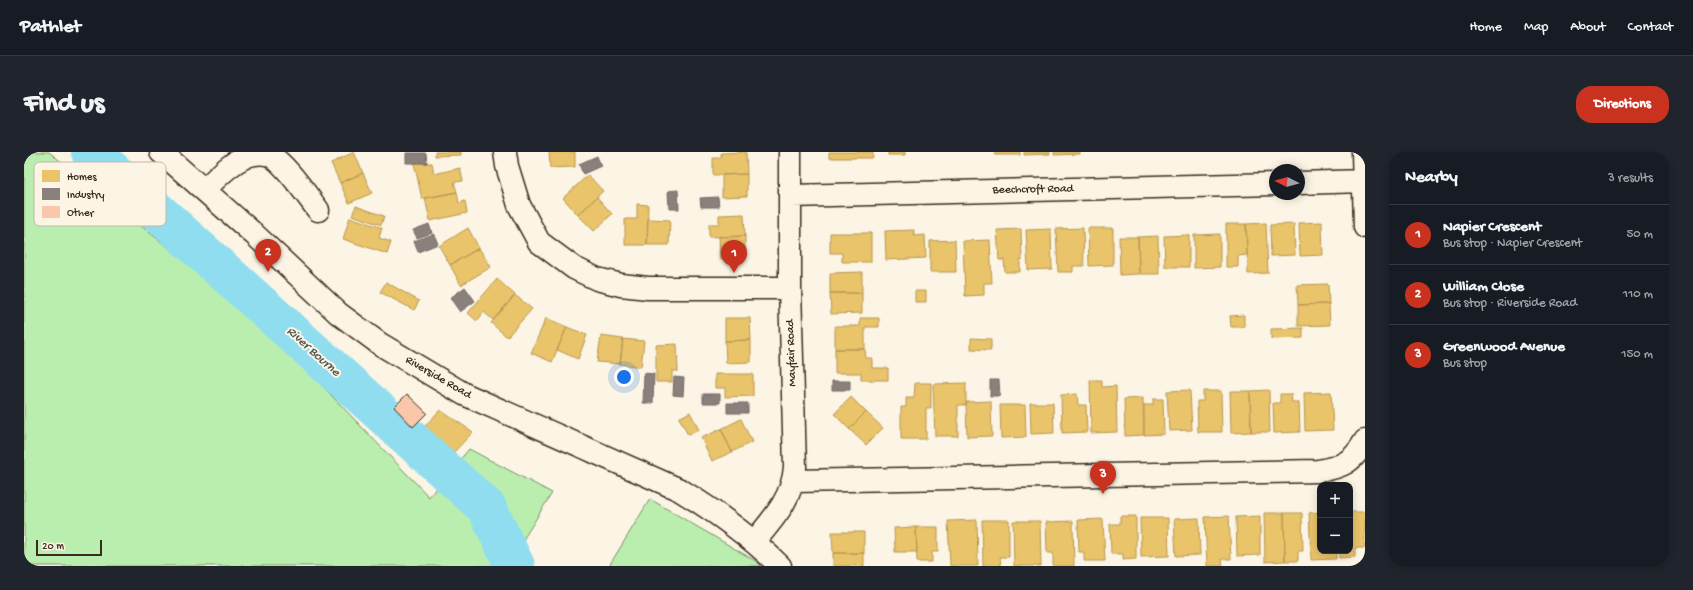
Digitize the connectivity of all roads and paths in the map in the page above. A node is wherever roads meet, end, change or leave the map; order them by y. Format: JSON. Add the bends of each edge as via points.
{"nodes":[{"id":1,"x":161,"y":152,"type":"edge"},
{"id":2,"x":505,"y":152,"type":"edge"},
{"id":3,"x":790,"y":152,"type":"edge"},
{"id":4,"x":1363,"y":152,"type":"edge"},
{"id":5,"x":1364,"y":181,"type":"junction"},
{"id":6,"x":1305,"y":183,"type":"edge"},
{"id":7,"x":1269,"y":184,"type":"edge"},
{"id":8,"x":205,"y":189,"type":"junction"},
{"id":9,"x":791,"y":196,"type":"junction"},
{"id":10,"x":318,"y":210,"type":"dead end"},
{"id":11,"x":1365,"y":227,"type":"edge"},
{"id":12,"x":790,"y":288,"type":"junction"},
{"id":13,"x":1365,"y":441,"type":"edge"},
{"id":14,"x":794,"y":481,"type":"junction"},
{"id":15,"x":754,"y":542,"type":"junction"},
{"id":16,"x":780,"y":566,"type":"edge"}],
"edges":[{"from":1,"to":8,"type":"street","name":"Riverside Road"},
{"from":2,"to":12,"type":"street","via":[[519,205],[539,242],[574,268],[597,279],[648,288]]},
{"from":3,"to":9,"type":"street","name":"Mayfair Road"},
{"from":4,"to":5,"type":"street"},
{"from":5,"to":6,"type":"street"},
{"from":5,"to":11,"type":"street"},
{"from":7,"to":9,"type":"street","name":"Beechcroft Road"},
{"from":8,"to":10,"type":"street","via":[[243,158],[267,154],[278,160]]},
{"from":8,"to":15,"type":"street","name":"Riverside Road","via":[[338,312],[380,344],[464,394],[680,490]]},
{"from":9,"to":12,"type":"street","name":"Mayfair Road"},
{"from":12,"to":14,"type":"street","name":"Mayfair Road"},
{"from":13,"to":14,"type":"street","via":[[1351,459],[1337,468],[1318,471]]},
{"from":14,"to":15,"type":"street","name":"Mayfair Road","via":[[784,502]]},
{"from":15,"to":16,"type":"street","name":"Riverside Road"}]}
